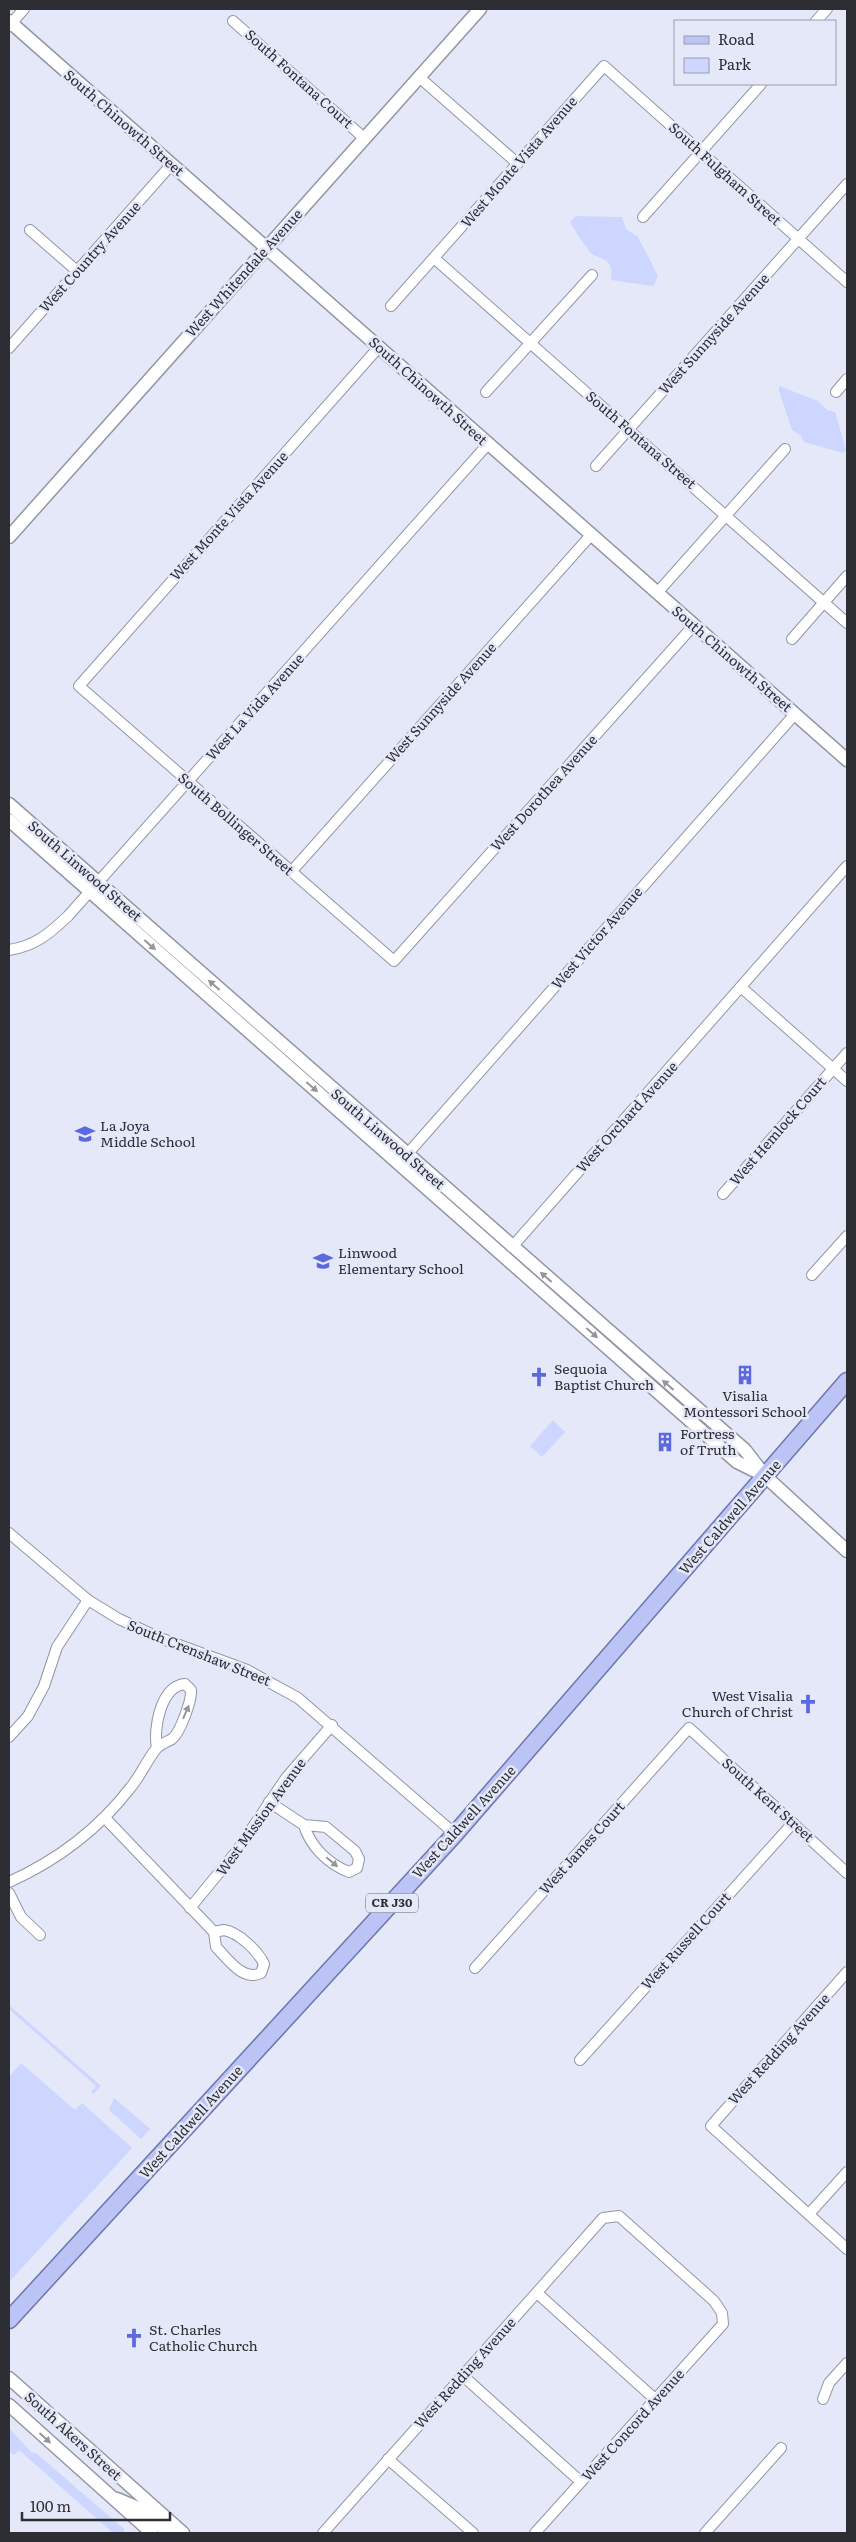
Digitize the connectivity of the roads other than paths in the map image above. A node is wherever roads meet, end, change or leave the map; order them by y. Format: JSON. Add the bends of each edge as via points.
{"nodes":[{"id":1,"x":24,"y":9,"type":"edge"},
{"id":2,"x":480,"y":9,"type":"edge"},
{"id":3,"x":827,"y":9,"type":"edge"},
{"id":4,"x":817,"y":20,"type":"edge"},
{"id":5,"x":233,"y":21,"type":"dead end"},
{"id":6,"x":10,"y":24,"type":"edge"},
{"id":7,"x":604,"y":66,"type":"joint"},
{"id":8,"x":419,"y":77,"type":"junction"},
{"id":9,"x":760,"y":85,"type":"edge"},
{"id":10,"x":364,"y":138,"type":"junction"},
{"id":11,"x":700,"y":152,"type":"junction"},
{"id":12,"x":517,"y":163,"type":"junction"},
{"id":13,"x":171,"y":165,"type":"junction"},
{"id":14,"x":847,"y":184,"type":"edge"},
{"id":15,"x":643,"y":217,"type":"dead end"},
{"id":16,"x":30,"y":230,"type":"dead end"},
{"id":17,"x":798,"y":239,"type":"junction"},
{"id":18,"x":266,"y":248,"type":"junction"},
{"id":19,"x":434,"y":258,"type":"junction"},
{"id":20,"x":77,"y":271,"type":"junction"},
{"id":21,"x":592,"y":275,"type":"dead end"},
{"id":22,"x":847,"y":282,"type":"edge"},
{"id":23,"x":391,"y":306,"type":"dead end"},
{"id":24,"x":531,"y":343,"type":"junction"},
{"id":25,"x":379,"y":347,"type":"junction"},
{"id":26,"x":9,"y":348,"type":"edge"},
{"id":27,"x":847,"y":379,"type":"edge"},
{"id":28,"x":486,"y":392,"type":"dead end"},
{"id":29,"x":836,"y":392,"type":"dead end"},
{"id":30,"x":630,"y":429,"type":"junction"},
{"id":31,"x":488,"y":444,"type":"junction"},
{"id":32,"x":785,"y":449,"type":"dead end"},
{"id":33,"x":596,"y":466,"type":"dead end"},
{"id":34,"x":726,"y":515,"type":"junction"},
{"id":35,"x":591,"y":535,"type":"junction"},
{"id":36,"x":9,"y":537,"type":"edge"},
{"id":37,"x":847,"y":576,"type":"edge"},
{"id":38,"x":657,"y":593,"type":"junction"},
{"id":39,"x":824,"y":602,"type":"junction"},
{"id":40,"x":847,"y":623,"type":"edge"},
{"id":41,"x":694,"y":625,"type":"junction"},
{"id":42,"x":792,"y":639,"type":"dead end"},
{"id":43,"x":78,"y":686,"type":"joint"},
{"id":44,"x":795,"y":714,"type":"junction"},
{"id":45,"x":847,"y":760,"type":"edge"},
{"id":46,"x":188,"y":782,"type":"junction"},
{"id":47,"x":9,"y":804,"type":"edge"},
{"id":48,"x":9,"y":820,"type":"edge"},
{"id":49,"x":847,"y":866,"type":"edge"},
{"id":50,"x":291,"y":872,"type":"junction"},
{"id":51,"x":94,"y":887,"type":"junction"},
{"id":52,"x":9,"y":950,"type":"edge"},
{"id":53,"x":394,"y":961,"type":"joint"},
{"id":54,"x":742,"y":988,"type":"junction"},
{"id":55,"x":221,"y":1008,"type":"junction"},
{"id":56,"x":847,"y":1053,"type":"edge"},
{"id":57,"x":308,"y":1068,"type":"junction"},
{"id":58,"x":834,"y":1069,"type":"junction"},
{"id":59,"x":847,"y":1081,"type":"edge"},
{"id":60,"x":402,"y":1159,"type":"junction"},
{"id":61,"x":723,"y":1194,"type":"dead end"},
{"id":62,"x":449,"y":1208,"type":"junction"},
{"id":63,"x":847,"y":1236,"type":"edge"},
{"id":64,"x":512,"y":1247,"type":"junction"},
{"id":65,"x":812,"y":1275,"type":"dead end"},
{"id":66,"x":847,"y":1381,"type":"edge"},
{"id":67,"x":766,"y":1476,"type":"junction"},
{"id":68,"x":9,"y":1533,"type":"edge"},
{"id":69,"x":847,"y":1550,"type":"edge"},
{"id":70,"x":88,"y":1600,"type":"junction"},
{"id":71,"x":332,"y":1725,"type":"junction"},
{"id":72,"x":689,"y":1728,"type":"joint"},
{"id":73,"x":9,"y":1737,"type":"edge"},
{"id":74,"x":157,"y":1748,"type":"junction"},
{"id":75,"x":269,"y":1802,"type":"junction"},
{"id":76,"x":105,"y":1818,"type":"junction"},
{"id":77,"x":792,"y":1823,"type":"junction"},
{"id":78,"x":304,"y":1825,"type":"junction"},
{"id":79,"x":455,"y":1834,"type":"junction"},
{"id":80,"x":847,"y":1873,"type":"edge"},
{"id":81,"x":9,"y":1882,"type":"edge"},
{"id":82,"x":9,"y":1893,"type":"edge"},
{"id":83,"x":190,"y":1908,"type":"junction"},
{"id":84,"x":214,"y":1932,"type":"junction"},
{"id":85,"x":40,"y":1935,"type":"dead end"},
{"id":86,"x":475,"y":1968,"type":"dead end"},
{"id":87,"x":847,"y":1972,"type":"edge"},
{"id":88,"x":580,"y":2060,"type":"dead end"},
{"id":89,"x":847,"y":2172,"type":"edge"},
{"id":90,"x":809,"y":2214,"type":"junction"},
{"id":91,"x":847,"y":2249,"type":"edge"},
{"id":92,"x":537,"y":2293,"type":"junction"},
{"id":93,"x":722,"y":2313,"type":"joint"},
{"id":94,"x":9,"y":2320,"type":"edge"},
{"id":95,"x":847,"y":2363,"type":"edge"},
{"id":96,"x":462,"y":2375,"type":"junction"},
{"id":97,"x":9,"y":2378,"type":"edge"},
{"id":98,"x":823,"y":2399,"type":"dead end"},
{"id":99,"x":656,"y":2400,"type":"junction"},
{"id":100,"x":9,"y":2405,"type":"edge"},
{"id":101,"x":781,"y":2448,"type":"dead end"},
{"id":102,"x":388,"y":2459,"type":"junction"},
{"id":103,"x":581,"y":2482,"type":"junction"},
{"id":104,"x":112,"y":2498,"type":"junction"},
{"id":105,"x":152,"y":2533,"type":"edge"},
{"id":106,"x":169,"y":2533,"type":"edge"},
{"id":107,"x":183,"y":2533,"type":"edge"},
{"id":108,"x":323,"y":2533,"type":"edge"},
{"id":109,"x":473,"y":2533,"type":"edge"},
{"id":110,"x":535,"y":2533,"type":"edge"},
{"id":111,"x":705,"y":2533,"type":"edge"}],
"edges":[{"from":1,"to":6,"type":"street"},
{"from":2,"to":8,"type":"street","name":"West Whitendale Avenue"},
{"from":3,"to":4,"type":"street"},
{"from":5,"to":10,"type":"street","name":"South Fontana Court"},
{"from":6,"to":13,"type":"street","name":"South Chinowth Street"},
{"from":7,"to":11,"type":"street","name":"South Fulgham Street"},
{"from":7,"to":12,"type":"street","name":"West Monte Vista Avenue"},
{"from":8,"to":10,"type":"street","name":"West Whitendale Avenue"},
{"from":8,"to":12,"type":"street"},
{"from":9,"to":11,"type":"street"},
{"from":10,"to":18,"type":"street","name":"West Whitendale Avenue"},
{"from":11,"to":15,"type":"street"},
{"from":11,"to":17,"type":"street","name":"South Fulgham Street"},
{"from":12,"to":19,"type":"street","name":"West Monte Vista Avenue"},
{"from":13,"to":18,"type":"street","name":"South Chinowth Street"},
{"from":13,"to":20,"type":"street","name":"West Country Avenue"},
{"from":14,"to":17,"type":"street","name":"West Sunnyside Avenue"},
{"from":16,"to":20,"type":"street"},
{"from":17,"to":22,"type":"street","name":"South Fulgham Street"},
{"from":17,"to":30,"type":"street","name":"West Sunnyside Avenue"},
{"from":18,"to":25,"type":"street","name":"South Chinowth Street"},
{"from":18,"to":36,"type":"street","name":"West Whitendale Avenue"},
{"from":19,"to":23,"type":"street","name":"West Monte Vista Avenue"},
{"from":19,"to":24,"type":"street","name":"South Fontana Street"},
{"from":20,"to":26,"type":"street","name":"West Country Avenue"},
{"from":21,"to":24,"type":"street"},
{"from":24,"to":28,"type":"street"},
{"from":24,"to":30,"type":"street","name":"South Fontana Street"},
{"from":25,"to":31,"type":"street","name":"South Chinowth Street"},
{"from":25,"to":43,"type":"street","name":"West Monte Vista Avenue"},
{"from":27,"to":29,"type":"street"},
{"from":30,"to":33,"type":"street","name":"West Sunnyside Avenue"},
{"from":30,"to":34,"type":"street","name":"South Fontana Street"},
{"from":31,"to":35,"type":"street","name":"South Chinowth Street"},
{"from":31,"to":46,"type":"street","name":"West La Vida Avenue"},
{"from":32,"to":34,"type":"street"},
{"from":34,"to":38,"type":"street"},
{"from":34,"to":39,"type":"street","name":"South Fontana Street"},
{"from":35,"to":38,"type":"street","name":"South Chinowth Street"},
{"from":35,"to":50,"type":"street","name":"West Sunnyside Avenue"},
{"from":37,"to":39,"type":"street"},
{"from":38,"to":41,"type":"street","name":"South Chinowth Street"},
{"from":39,"to":40,"type":"street","name":"South Fontana Street"},
{"from":39,"to":42,"type":"street"},
{"from":41,"to":44,"type":"street","name":"South Chinowth Street"},
{"from":41,"to":53,"type":"street","name":"West Dorothea Avenue"},
{"from":43,"to":46,"type":"street","name":"South Bollinger Street"},
{"from":44,"to":45,"type":"street","name":"South Chinowth Street"},
{"from":44,"to":60,"type":"street","name":"West Victor Avenue"},
{"from":46,"to":50,"type":"street","name":"South Bollinger Street"},
{"from":46,"to":51,"type":"street","name":"West La Vida Avenue"},
{"from":47,"to":51,"type":"street","name":"South Linwood Street"},
{"from":48,"to":51,"type":"street","name":"South Linwood Street"},
{"from":49,"to":54,"type":"street","name":"West Orchard Avenue"},
{"from":50,"to":53,"type":"street","name":"South Bollinger Street"},
{"from":51,"to":52,"type":"street","name":"West La Vida Avenue","via":[[45,938],[24,948]]},
{"from":51,"to":55,"type":"street","name":"South Linwood Street","one_way":true},
{"from":57,"to":51,"type":"street","name":"South Linwood Street","one_way":true},
{"from":54,"to":58,"type":"street"},
{"from":54,"to":64,"type":"street","name":"West Orchard Avenue"},
{"from":55,"to":57,"type":"street","via":[[232,1009],[290,1058]]},
{"from":55,"to":60,"type":"street","name":"South Linwood Street","one_way":true},
{"from":56,"to":58,"type":"street","name":"West Hemlock Court"},
{"from":57,"to":60,"type":"street","name":"South Linwood Street"},
{"from":58,"to":59,"type":"street"},
{"from":58,"to":61,"type":"street","name":"West Hemlock Court"},
{"from":60,"to":62,"type":"street","name":"South Linwood Street"},
{"from":60,"to":64,"type":"street","name":"South Linwood Street"},
{"from":62,"to":64,"type":"street","via":[[476,1224],[500,1245]]},
{"from":62,"to":67,"type":"street","name":"South Linwood Street","one_way":true,"via":[[737,1462]]},
{"from":63,"to":65,"type":"street"},
{"from":67,"to":64,"type":"street","name":"South Linwood Street","one_way":true,"via":[[745,1450]]},
{"from":66,"to":67,"type":"main road","name":"West Caldwell Avenue","number":"CR J30"},
{"from":67,"to":69,"type":"street","name":"South Linwood Street"},
{"from":67,"to":79,"type":"main road","name":"West Caldwell Avenue","number":"CR J30"},
{"from":68,"to":70,"type":"street","name":"South Crenshaw Street"},
{"from":70,"to":71,"type":"street","name":"South Crenshaw Street","via":[[138,1630],[225,1660],[270,1681]]},
{"from":70,"to":73,"type":"street","via":[[57,1647],[44,1686],[28,1716]]},
{"from":71,"to":75,"type":"street","name":"West Mission Avenue"},
{"from":71,"to":79,"type":"street","name":"South Crenshaw Street"},
{"from":72,"to":77,"type":"street","name":"South Kent Street"},
{"from":72,"to":86,"type":"street","name":"West James Court"},
{"from":74,"to":74,"type":"street","one_way":true,"via":[[177,1733],[192,1697],[191,1690],[184,1684],[170,1690],[156,1723]]},
{"from":74,"to":76,"type":"street"},
{"from":75,"to":78,"type":"street"},
{"from":75,"to":83,"type":"street","name":"West Mission Avenue","via":[[236,1852]]},
{"from":76,"to":81,"type":"street","via":[[57,1858]]},
{"from":76,"to":83,"type":"street"},
{"from":77,"to":80,"type":"street","name":"South Kent Street"},
{"from":77,"to":88,"type":"street","name":"West Russell Court"},
{"from":78,"to":78,"type":"street","one_way":true,"via":[[312,1845],[340,1869],[349,1872],[356,1868],[359,1859],[355,1852],[326,1827]]},
{"from":79,"to":94,"type":"main road","name":"West Caldwell Avenue","number":"CR J30"},
{"from":82,"to":85,"type":"street","via":[[21,1917]]},
{"from":83,"to":84,"type":"street"},
{"from":84,"to":84,"type":"street","via":[[216,1948],[245,1975],[253,1977],[261,1973],[264,1964],[261,1957],[231,1931]]},
{"from":87,"to":90,"type":"street","name":"West Redding Avenue","via":[[710,2126]]},
{"from":89,"to":90,"type":"street"},
{"from":90,"to":91,"type":"street"},
{"from":92,"to":93,"type":"street","name":"West Redding Avenue","via":[[603,2218],[619,2216],[714,2301]]},
{"from":92,"to":96,"type":"street","name":"West Redding Avenue"},
{"from":92,"to":99,"type":"street"},
{"from":93,"to":99,"type":"street","name":"West Concord Avenue","via":[[723,2324]]},
{"from":95,"to":98,"type":"street","via":[[829,2383]]},
{"from":96,"to":102,"type":"street","name":"West Redding Avenue"},
{"from":96,"to":103,"type":"street"},
{"from":97,"to":107,"type":"street","name":"South Akers Street"},
{"from":99,"to":103,"type":"street","name":"West Concord Avenue"},
{"from":100,"to":104,"type":"street","name":"South Akers Street","one_way":true},
{"from":101,"to":111,"type":"street"},
{"from":102,"to":108,"type":"street","name":"West Redding Avenue"},
{"from":102,"to":109,"type":"street"},
{"from":103,"to":110,"type":"street","name":"West Concord Avenue"},
{"from":104,"to":105,"type":"street","name":"South Akers Street"},
{"from":104,"to":106,"type":"street","via":[[143,2510]]}]}
